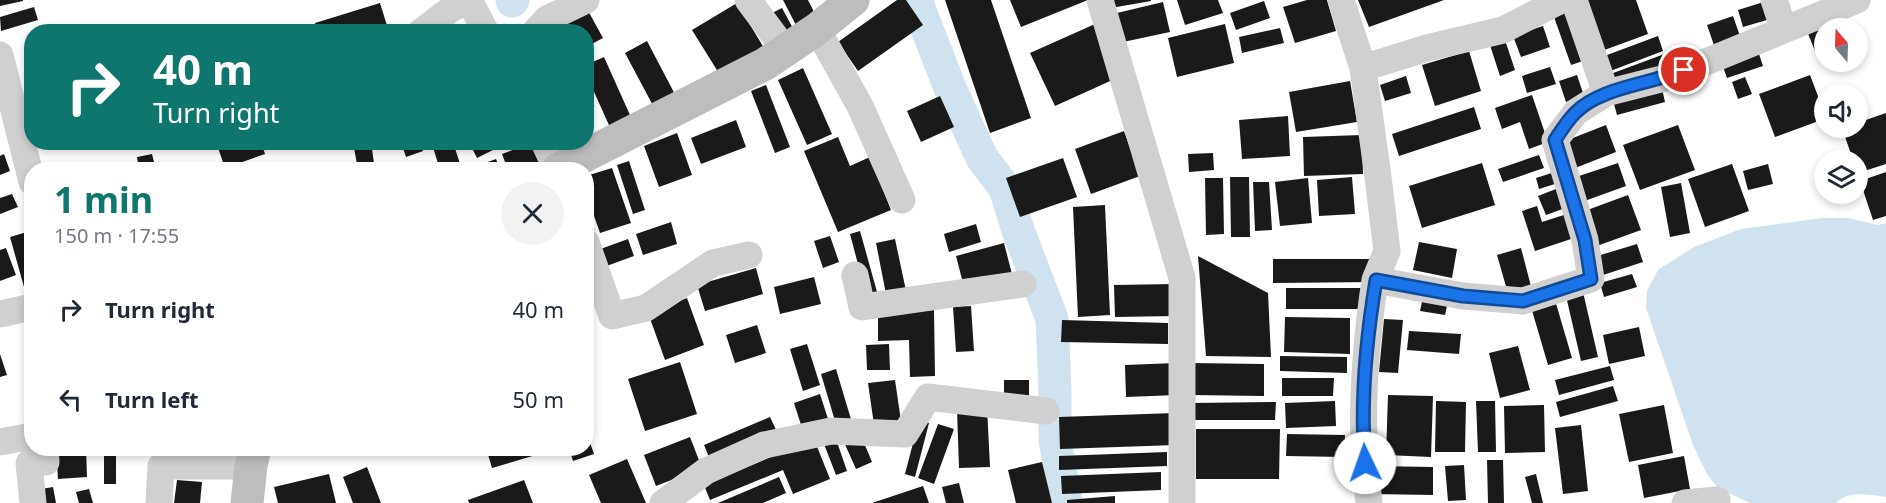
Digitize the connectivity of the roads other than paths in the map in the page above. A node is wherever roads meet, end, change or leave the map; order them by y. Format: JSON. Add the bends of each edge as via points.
{"nodes":[{"id":1,"x":586,"y":0,"type":"edge"},
{"id":2,"x":748,"y":0,"type":"edge"},
{"id":3,"x":854,"y":0,"type":"edge"},
{"id":4,"x":1100,"y":0,"type":"edge"},
{"id":5,"x":1341,"y":0,"type":"edge"},
{"id":6,"x":1561,"y":0,"type":"edge"},
{"id":7,"x":1574,"y":0,"type":"edge"},
{"id":8,"x":1774,"y":0,"type":"edge"},
{"id":9,"x":1857,"y":0,"type":"edge"},
{"id":10,"x":461,"y":2,"type":"edge"},
{"id":11,"x":816,"y":10,"type":"edge"},
{"id":12,"x":432,"y":24,"type":"edge"},
{"id":13,"x":479,"y":24,"type":"edge"},
{"id":14,"x":542,"y":24,"type":"edge"},
{"id":15,"x":1784,"y":30,"type":"junction"},
{"id":16,"x":786,"y":51,"type":"junction"},
{"id":17,"x":0,"y":55,"type":"edge"},
{"id":18,"x":1363,"y":68,"type":"junction"},
{"id":19,"x":1606,"y":93,"type":"junction"},
{"id":20,"x":11,"y":147,"type":"edge"},
{"id":21,"x":573,"y":162,"type":"edge"},
{"id":22,"x":24,"y":169,"type":"edge"},
{"id":23,"x":902,"y":200,"type":"dead end"},
{"id":24,"x":749,"y":255,"type":"dead end"},
{"id":25,"x":594,"y":264,"type":"edge"},
{"id":26,"x":855,"y":275,"type":"dead end"},
{"id":27,"x":1376,"y":280,"type":"junction"},
{"id":28,"x":1023,"y":284,"type":"dead end"},
{"id":29,"x":24,"y":309,"type":"edge"},
{"id":30,"x":0,"y":314,"type":"edge"},
{"id":31,"x":1046,"y":411,"type":"dead end"},
{"id":32,"x":24,"y":438,"type":"edge"},
{"id":33,"x":0,"y":442,"type":"edge"},
{"id":34,"x":46,"y":456,"type":"edge"},
{"id":35,"x":253,"y":457,"type":"edge"},
{"id":36,"x":1717,"y":500,"type":"dead end"},
{"id":37,"x":33,"y":503,"type":"edge"},
{"id":38,"x":159,"y":503,"type":"edge"},
{"id":39,"x":247,"y":503,"type":"edge"},
{"id":40,"x":663,"y":503,"type":"edge"},
{"id":41,"x":1182,"y":503,"type":"edge"},
{"id":42,"x":1369,"y":503,"type":"edge"},
{"id":43,"x":1685,"y":503,"type":"edge"}],
"edges":[{"from":1,"to":14,"type":"street"},
{"from":2,"to":16,"type":"street"},
{"from":3,"to":11,"type":"main road"},
{"from":4,"to":41,"type":"street","via":[[1182,278]]},
{"from":5,"to":18,"type":"street"},
{"from":6,"to":18,"type":"street","via":[[1503,30]]},
{"from":7,"to":19,"type":"street"},
{"from":8,"to":15,"type":"street"},
{"from":9,"to":15,"type":"street"},
{"from":10,"to":12,"type":"street"},
{"from":10,"to":13,"type":"street"},
{"from":11,"to":16,"type":"main road"},
{"from":11,"to":23,"type":"street"},
{"from":15,"to":19,"type":"street","via":[[1668,76]]},
{"from":16,"to":21,"type":"main road"},
{"from":17,"to":20,"type":"street"},
{"from":18,"to":27,"type":"street","via":[[1387,251]]},
{"from":19,"to":27,"type":"street","via":[[1576,112],[1555,140],[1585,240],[1591,279],[1523,301],[1463,296]]},
{"from":20,"to":22,"type":"street"},
{"from":24,"to":25,"type":"street","via":[[713,263],[646,308],[612,315]]},
{"from":26,"to":28,"type":"street","via":[[862,307]]},
{"from":27,"to":42,"type":"street","via":[[1364,380]]},
{"from":29,"to":30,"type":"street"},
{"from":31,"to":40,"type":"street","via":[[928,397],[905,434],[831,431],[764,445],[706,471]]},
{"from":32,"to":33,"type":"street"},
{"from":34,"to":37,"type":"street","via":[[46,462],[29,464]]},
{"from":35,"to":38,"type":"street","via":[[161,466]]},
{"from":35,"to":39,"type":"main road"},
{"from":36,"to":43,"type":"street"}]}
